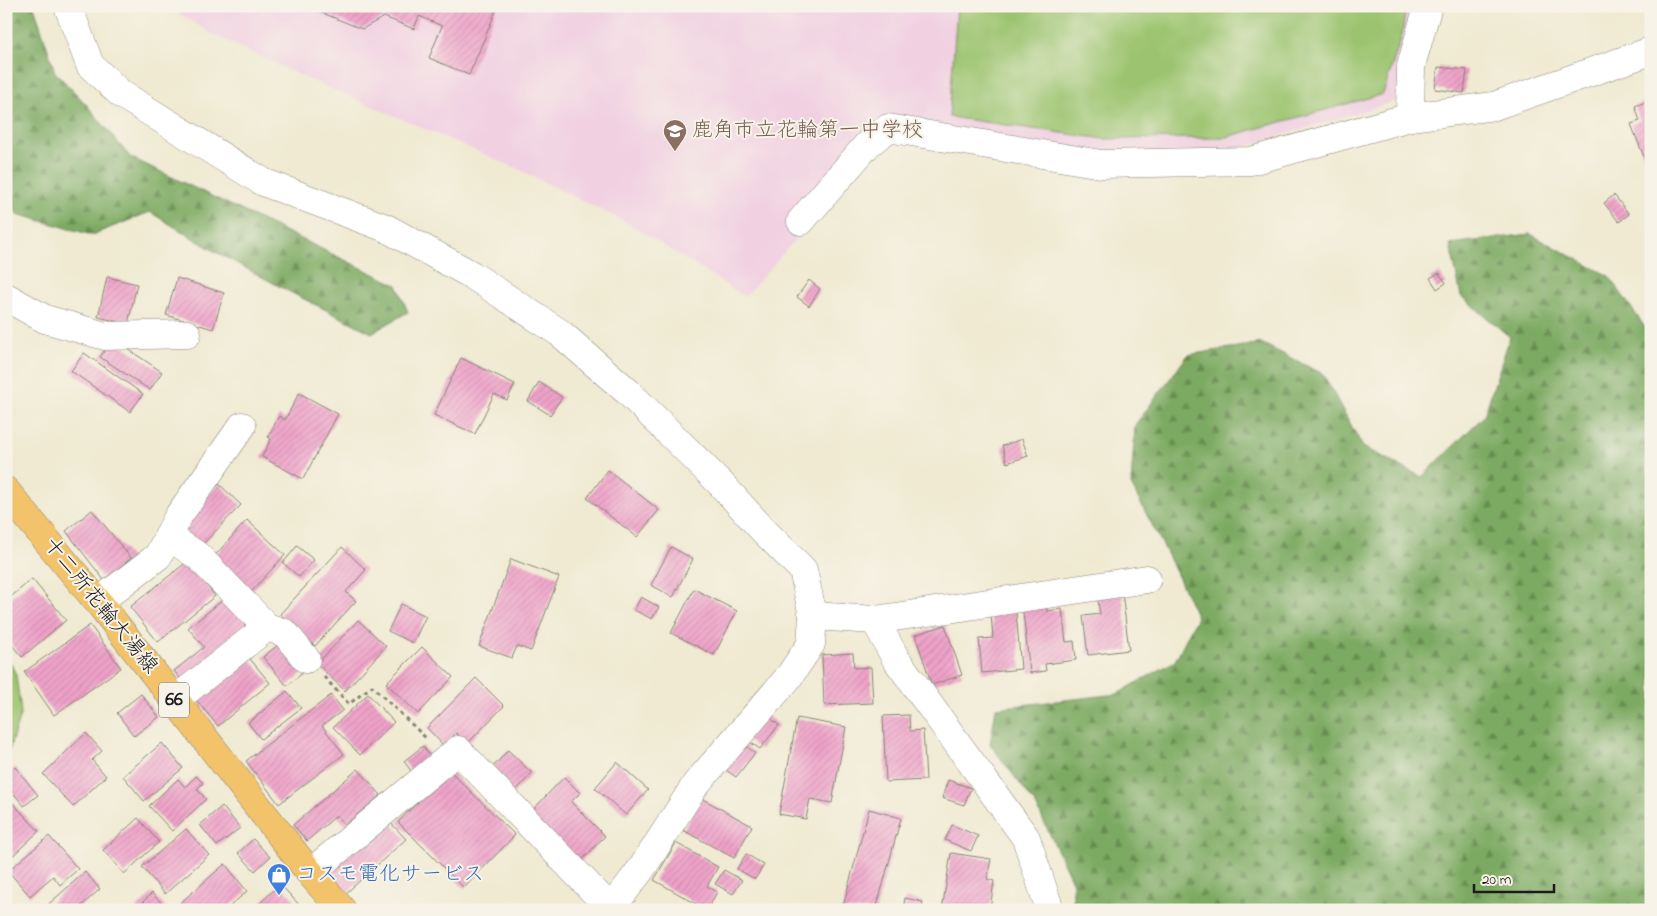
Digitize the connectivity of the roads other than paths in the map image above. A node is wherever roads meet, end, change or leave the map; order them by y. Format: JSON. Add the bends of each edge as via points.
{"nodes":[{"id":1,"x":68,"y":6,"type":"edge"},
{"id":2,"x":1428,"y":6,"type":"edge"},
{"id":3,"x":1651,"y":51,"type":"edge"},
{"id":4,"x":1410,"y":117,"type":"junction"},
{"id":5,"x":802,"y":221,"type":"dead end"},
{"id":6,"x":6,"y":298,"type":"edge"},
{"id":7,"x":186,"y":334,"type":"dead end"},
{"id":8,"x":242,"y":426,"type":"dead end"},
{"id":9,"x":6,"y":491,"type":"edge"},
{"id":10,"x":168,"y":536,"type":"junction"},
{"id":11,"x":1147,"y":580,"type":"dead end"},
{"id":12,"x":98,"y":602,"type":"junction"},
{"id":13,"x":812,"y":616,"type":"junction"},
{"id":14,"x":875,"y":620,"type":"junction"},
{"id":15,"x":267,"y":627,"type":"junction"},
{"id":16,"x":306,"y":659,"type":"road end"},
{"id":17,"x":175,"y":700,"type":"junction"},
{"id":18,"x":310,"y":873,"type":"junction"},
{"id":19,"x":610,"y":909,"type":"edge"},
{"id":20,"x":342,"y":910,"type":"edge"},
{"id":21,"x":1050,"y":910,"type":"edge"}],
"edges":[{"from":1,"to":13,"type":"street","via":[[90,65],[121,94],[263,182],[386,228],[472,275],[560,333],[628,392],[802,570]]},
{"from":2,"to":4,"type":"street","via":[[1411,66]]},
{"from":3,"to":4,"type":"street","via":[[1494,106]]},
{"from":4,"to":5,"type":"street","via":[[1251,161],[1180,163],[1101,164],[888,128],[868,144]]},
{"from":6,"to":7,"type":"street","via":[[45,319],[105,336]]},
{"from":8,"to":10,"type":"street","via":[[179,515]]},
{"from":9,"to":12,"type":"main road","name":"十二所花輪大湯線","number":"66"},
{"from":10,"to":12,"type":"street","via":[[158,556]]},
{"from":10,"to":15,"type":"street","via":[[198,556]]},
{"from":11,"to":14,"type":"street"},
{"from":12,"to":17,"type":"main road","name":"十二所花輪大湯線","number":"66"},
{"from":13,"to":14,"type":"street"},
{"from":13,"to":19,"type":"street","via":[[811,644],[788,678],[696,784],[642,868]]},
{"from":14,"to":21,"type":"street","via":[[896,659],[1026,838]]},
{"from":15,"to":16,"type":"street","via":[[285,633]]},
{"from":15,"to":17,"type":"street"},
{"from":17,"to":18,"type":"main road","name":"十二所花輪大湯線","number":"66"},
{"from":18,"to":19,"type":"street","via":[[458,750]]},
{"from":18,"to":20,"type":"main road","name":"十二所花輪大湯線","number":"66"}]}
